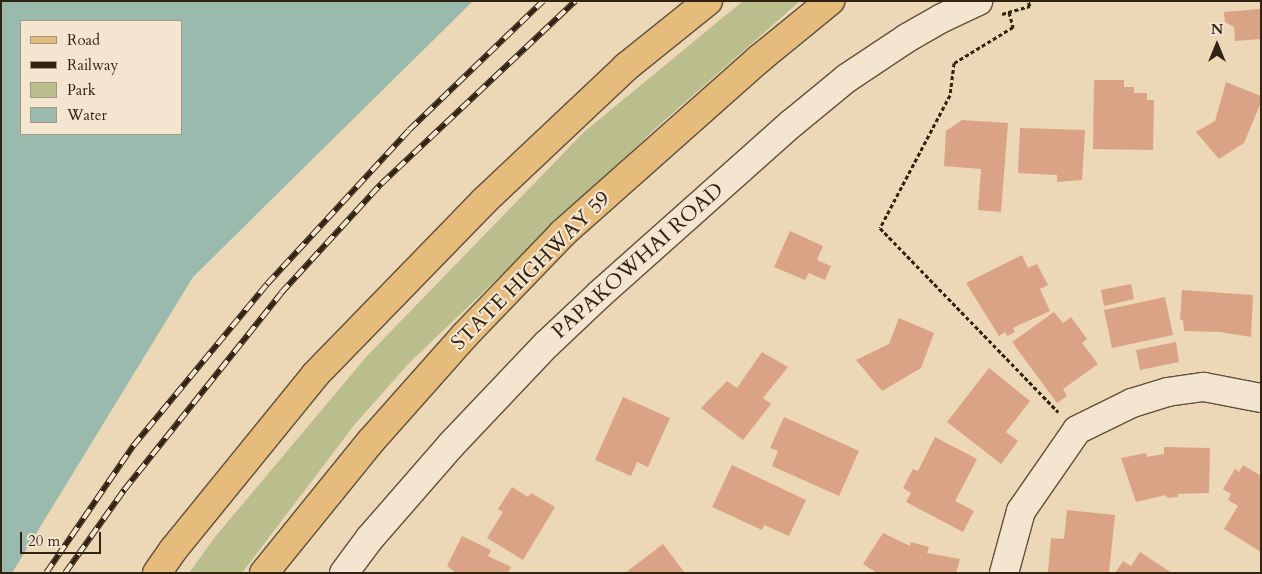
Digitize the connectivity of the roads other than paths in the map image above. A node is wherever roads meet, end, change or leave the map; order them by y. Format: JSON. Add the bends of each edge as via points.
{"nodes":[{"id":1,"x":708,"y":1,"type":"edge"},
{"id":2,"x":830,"y":1,"type":"edge"},
{"id":3,"x":978,"y":1,"type":"edge"},
{"id":4,"x":1261,"y":398,"type":"edge"},
{"id":5,"x":157,"y":573,"type":"edge"},
{"id":6,"x":264,"y":573,"type":"edge"},
{"id":7,"x":344,"y":573,"type":"edge"},
{"id":8,"x":1004,"y":573,"type":"edge"}],
"edges":[{"from":1,"to":5,"type":"main road","via":[[626,67],[506,181],[315,374]]},
{"from":2,"to":6,"type":"main road","name":"STATE HIGHWAY 59","via":[[751,65],[563,232],[371,440]]},
{"from":3,"to":7,"type":"street","name":"PAPAKOWHAI ROAD","via":[[921,30],[847,78],[600,294],[547,344],[451,445]]},
{"from":4,"to":8,"type":"street","via":[[1204,387],[1167,392],[1132,403],[1077,430],[1021,511]]}]}
